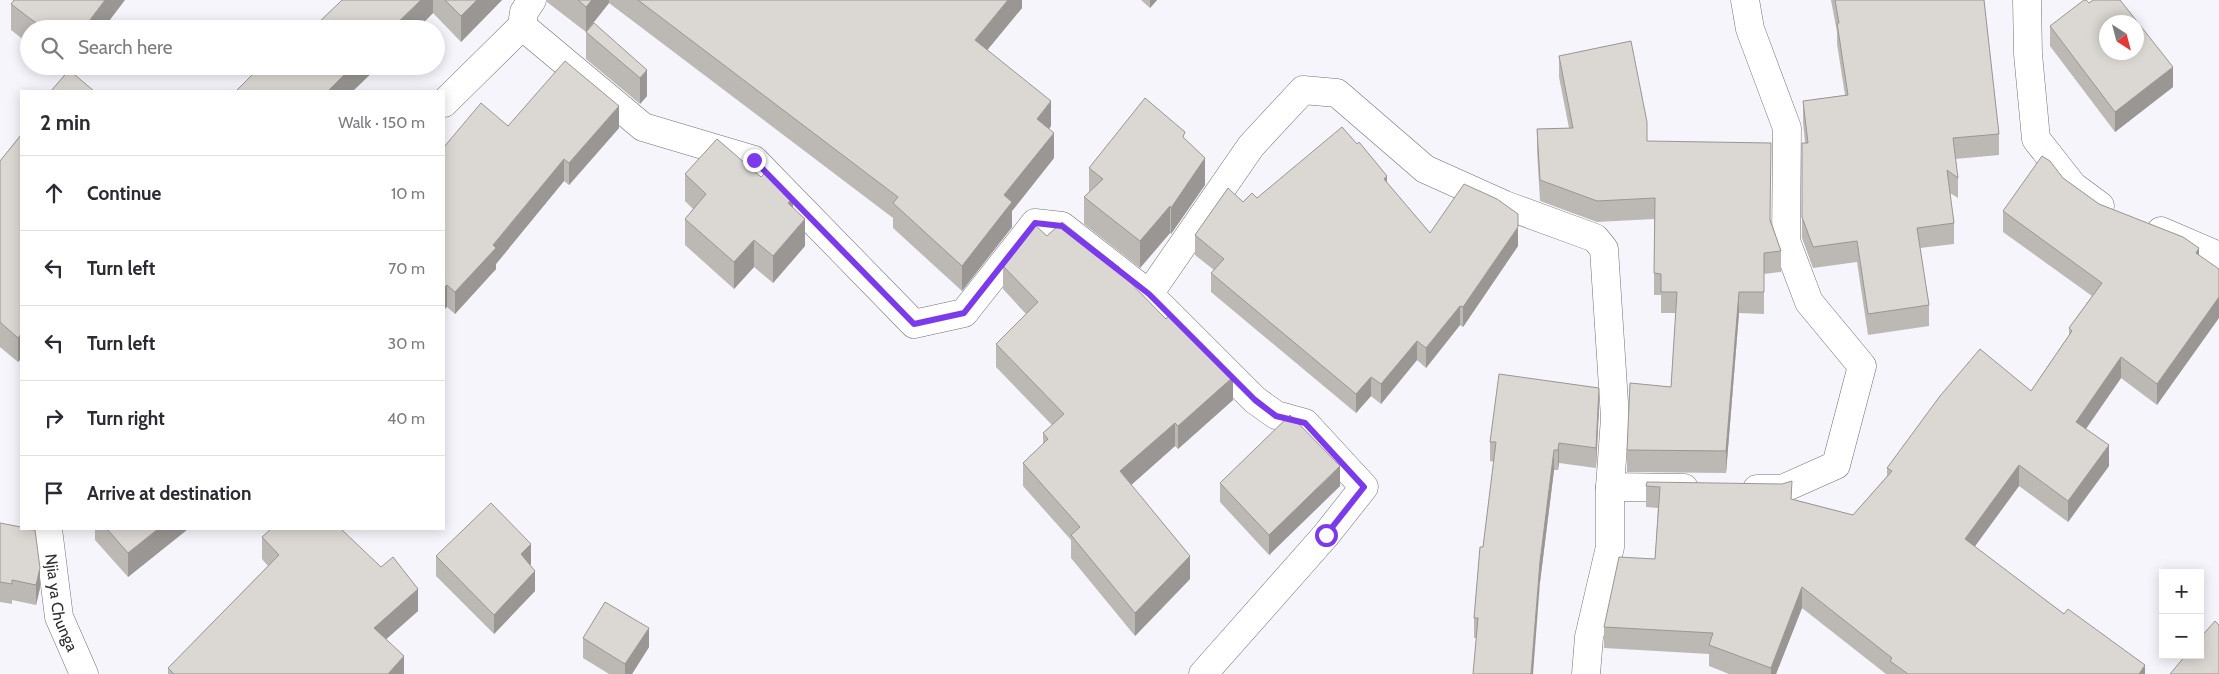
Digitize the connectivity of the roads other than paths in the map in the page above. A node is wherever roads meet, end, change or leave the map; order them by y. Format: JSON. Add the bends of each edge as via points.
{"nodes":[{"id":1,"x":532,"y":0,"type":"edge"},
{"id":2,"x":1745,"y":0,"type":"edge"},
{"id":3,"x":2027,"y":0,"type":"edge"},
{"id":4,"x":522,"y":26,"type":"junction"},
{"id":5,"x":445,"y":102,"type":"edge"},
{"id":6,"x":2219,"y":256,"type":"edge"},
{"id":7,"x":1149,"y":294,"type":"junction"},
{"id":8,"x":1610,"y":487,"type":"junction"},
{"id":9,"x":1706,"y":488,"type":"edge"},
{"id":10,"x":1734,"y":488,"type":"edge"},
{"id":11,"x":48,"y":530,"type":"edge"},
{"id":12,"x":84,"y":674,"type":"edge"},
{"id":13,"x":1203,"y":674,"type":"edge"},
{"id":14,"x":1586,"y":674,"type":"edge"}],
"edges":[{"from":1,"to":4,"type":"street","via":[[524,12]]},
{"from":2,"to":10,"type":"street","via":[[1750,29],[1787,128],[1786,240],[1809,302],[1862,366],[1836,465],[1782,489]]},
{"from":3,"to":6,"type":"street","via":[[2036,140],[2073,186],[2108,212]]},
{"from":4,"to":5,"type":"street"},
{"from":4,"to":7,"type":"street","via":[[643,127],[754,160],[914,324],[964,313],[1035,223],[1062,226]]},
{"from":7,"to":8,"type":"street","via":[[1251,146],[1303,90],[1337,93],[1425,169],[1505,205],[1595,238],[1604,249],[1615,418]]},
{"from":7,"to":13,"type":"street","via":[[1255,400],[1276,416],[1305,423],[1364,487],[1326,535]]},
{"from":8,"to":9,"type":"street"},
{"from":8,"to":14,"type":"street","via":[[1610,547],[1589,637]]},
{"from":11,"to":12,"type":"street","name":"Njia ya Chunga","via":[[59,617]]}]}
